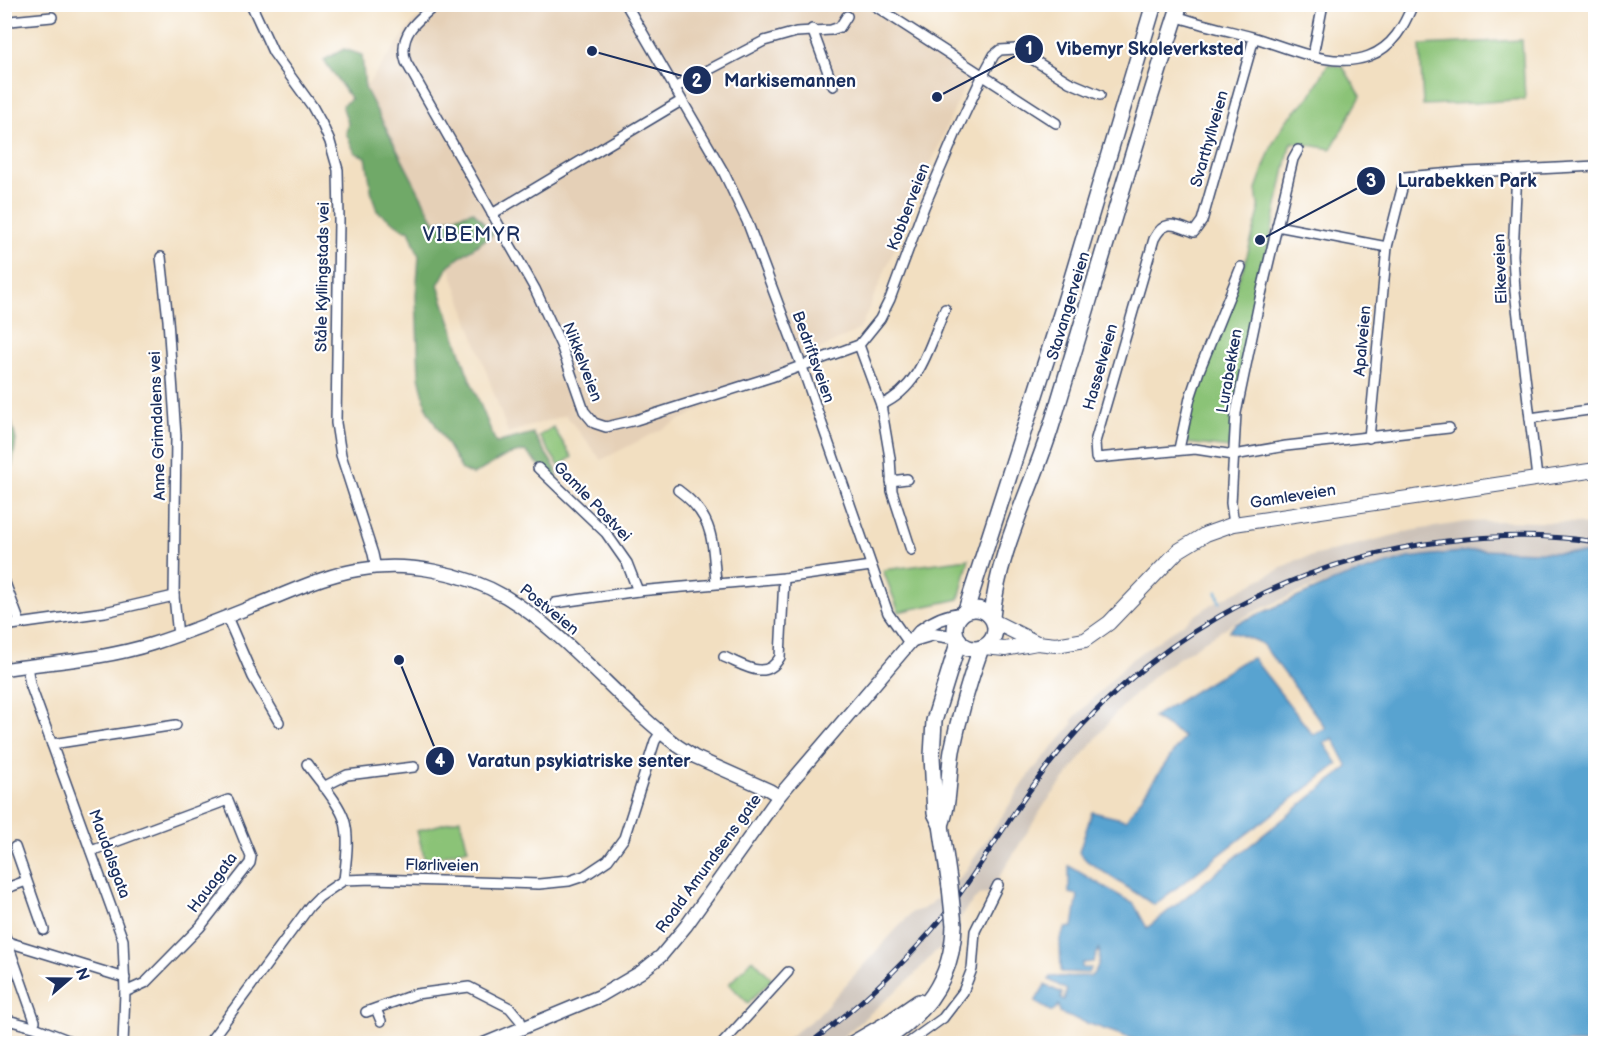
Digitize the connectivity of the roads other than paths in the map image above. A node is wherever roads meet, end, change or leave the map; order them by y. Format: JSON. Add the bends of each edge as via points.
{"nodes":[{"id":1,"x":251,"y":4,"type":"edge"},
{"id":2,"x":437,"y":4,"type":"edge"},
{"id":3,"x":626,"y":4,"type":"edge"},
{"id":4,"x":872,"y":4,"type":"edge"},
{"id":5,"x":1154,"y":4,"type":"edge"},
{"id":6,"x":1323,"y":4,"type":"edge"},
{"id":7,"x":1413,"y":4,"type":"edge"},
{"id":8,"x":1178,"y":10,"type":"edge"},
{"id":9,"x":847,"y":16,"type":"dead end"},
{"id":10,"x":52,"y":17,"type":"dead end"},
{"id":11,"x":4,"y":24,"type":"edge"},
{"id":12,"x":812,"y":30,"type":"junction"},
{"id":13,"x":1254,"y":38,"type":"junction"},
{"id":14,"x":1313,"y":55,"type":"junction"},
{"id":15,"x":982,"y":76,"type":"junction"},
{"id":16,"x":833,"y":86,"type":"dead end"},
{"id":17,"x":674,"y":88,"type":"junction"},
{"id":18,"x":1100,"y":95,"type":"dead end"},
{"id":19,"x":681,"y":101,"type":"junction"},
{"id":20,"x":1056,"y":123,"type":"dead end"},
{"id":21,"x":1298,"y":150,"type":"dead end"},
{"id":22,"x":1596,"y":166,"type":"edge"},
{"id":23,"x":1517,"y":170,"type":"junction"},
{"id":24,"x":492,"y":214,"type":"junction"},
{"id":25,"x":1277,"y":225,"type":"junction"},
{"id":26,"x":1181,"y":227,"type":"joint"},
{"id":27,"x":1387,"y":247,"type":"junction"},
{"id":28,"x":161,"y":257,"type":"dead end"},
{"id":29,"x":1241,"y":267,"type":"dead end"},
{"id":30,"x":945,"y":309,"type":"dead end"},
{"id":31,"x":859,"y":345,"type":"junction"},
{"id":32,"x":802,"y":367,"type":"junction"},
{"id":33,"x":881,"y":405,"type":"junction"},
{"id":34,"x":1596,"y":408,"type":"edge"},
{"id":35,"x":1530,"y":418,"type":"junction"},
{"id":36,"x":1449,"y":428,"type":"dead end"},
{"id":37,"x":1369,"y":438,"type":"junction"},
{"id":38,"x":1179,"y":449,"type":"junction"},
{"id":39,"x":1234,"y":455,"type":"junction"},
{"id":40,"x":538,"y":468,"type":"dead end"},
{"id":41,"x":1596,"y":470,"type":"edge"},
{"id":42,"x":1537,"y":478,"type":"junction"},
{"id":43,"x":907,"y":479,"type":"dead end"},
{"id":44,"x":891,"y":481,"type":"junction"},
{"id":45,"x":678,"y":490,"type":"dead end"},
{"id":46,"x":1234,"y":524,"type":"junction"},
{"id":47,"x":911,"y":550,"type":"dead end"},
{"id":48,"x":871,"y":566,"type":"junction"},
{"id":49,"x":376,"y":568,"type":"junction"},
{"id":50,"x":784,"y":578,"type":"junction"},
{"id":51,"x":4,"y":580,"type":"edge"},
{"id":52,"x":716,"y":582,"type":"junction"},
{"id":53,"x":638,"y":591,"type":"junction"},
{"id":54,"x":174,"y":596,"type":"junction"},
{"id":55,"x":555,"y":603,"type":"dead end"},
{"id":56,"x":964,"y":612,"type":"junction"},
{"id":57,"x":227,"y":617,"type":"junction"},
{"id":58,"x":994,"y":620,"type":"junction"},
{"id":59,"x":20,"y":624,"type":"junction"},
{"id":60,"x":4,"y":626,"type":"edge"},
{"id":61,"x":178,"y":636,"type":"junction"},
{"id":62,"x":958,"y":639,"type":"junction"},
{"id":63,"x":910,"y":642,"type":"junction"},
{"id":64,"x":1037,"y":643,"type":"junction"},
{"id":65,"x":982,"y":648,"type":"junction"},
{"id":66,"x":724,"y":657,"type":"dead end"},
{"id":67,"x":27,"y":666,"type":"junction"},
{"id":68,"x":4,"y":669,"type":"edge"},
{"id":69,"x":279,"y":722,"type":"dead end"},
{"id":70,"x":176,"y":725,"type":"dead end"},
{"id":71,"x":661,"y":732,"type":"junction"},
{"id":72,"x":52,"y":744,"type":"junction"},
{"id":73,"x":307,"y":764,"type":"dead end"},
{"id":74,"x":414,"y":767,"type":"dead end"},
{"id":75,"x":323,"y":787,"type":"junction"},
{"id":76,"x":778,"y":796,"type":"junction"},
{"id":77,"x":941,"y":825,"type":"junction"},
{"id":78,"x":15,"y":847,"type":"dead end"},
{"id":79,"x":91,"y":851,"type":"junction"},
{"id":80,"x":344,"y":880,"type":"junction"},
{"id":81,"x":26,"y":882,"type":"junction"},
{"id":82,"x":998,"y":885,"type":"dead end"},
{"id":83,"x":4,"y":890,"type":"edge"},
{"id":84,"x":44,"y":930,"type":"dead end"},
{"id":85,"x":6,"y":937,"type":"edge"},
{"id":86,"x":788,"y":972,"type":"dead end"},
{"id":87,"x":125,"y":978,"type":"junction"},
{"id":88,"x":938,"y":987,"type":"junction"},
{"id":89,"x":125,"y":992,"type":"junction"},
{"id":90,"x":376,"y":1009,"type":"junction"},
{"id":91,"x":366,"y":1012,"type":"dead end"},
{"id":92,"x":4,"y":1019,"type":"edge"},
{"id":93,"x":381,"y":1021,"type":"dead end"},
{"id":94,"x":35,"y":1022,"type":"dead end"},
{"id":95,"x":523,"y":1028,"type":"junction"},
{"id":96,"x":78,"y":1044,"type":"edge"},
{"id":97,"x":123,"y":1044,"type":"edge"},
{"id":98,"x":208,"y":1044,"type":"edge"},
{"id":99,"x":484,"y":1044,"type":"edge"},
{"id":100,"x":722,"y":1044,"type":"edge"},
{"id":101,"x":852,"y":1044,"type":"edge"},
{"id":102,"x":878,"y":1044,"type":"edge"},
{"id":103,"x":907,"y":1044,"type":"edge"}],
"edges":[{"from":1,"to":49,"type":"street","name":"Ståle Kyllingstads vei","via":[[273,52],[312,106],[335,155],[339,209],[336,423],[341,455]]},
{"from":2,"to":24,"type":"street","name":"Nikkelveien","via":[[409,29],[404,55]]},
{"from":3,"to":17,"type":"street","name":"Bedriftsveien"},
{"from":4,"to":15,"type":"street"},
{"from":5,"to":56,"type":"main road","name":"Stavangerveien","via":[[1063,308]]},
{"from":6,"to":14,"type":"street"},
{"from":7,"to":14,"type":"street","via":[[1404,27],[1379,51],[1346,60]]},
{"from":8,"to":13,"type":"street"},
{"from":8,"to":58,"type":"main road","name":"Stavangerveien","via":[[1047,438],[1006,548],[995,591]]},
{"from":9,"to":12,"type":"street","via":[[840,27]]},
{"from":10,"to":11,"type":"street"},
{"from":12,"to":16,"type":"street"},
{"from":12,"to":17,"type":"street","via":[[755,44]]},
{"from":13,"to":14,"type":"street"},
{"from":13,"to":26,"type":"street","name":"Svarthyllveien","via":[[1202,221],[1194,232]]},
{"from":15,"to":18,"type":"street","name":"Kobberveien","via":[[1000,50],[1016,49],[1069,82]]},
{"from":15,"to":20,"type":"street"},
{"from":15,"to":31,"type":"street","name":"Kobberveien","via":[[924,207],[890,299]]},
{"from":17,"to":19,"type":"street","name":"Bedriftsveien"},
{"from":19,"to":24,"type":"street"},
{"from":19,"to":32,"type":"street","name":"Bedriftsveien","via":[[724,172],[747,221]]},
{"from":21,"to":25,"type":"street","name":"Lurabekken"},
{"from":22,"to":23,"type":"street"},
{"from":23,"to":27,"type":"street","name":"Apalveien","via":[[1405,177]]},
{"from":23,"to":35,"type":"street","name":"Eikeveien","via":[[1515,291]]},
{"from":24,"to":32,"type":"street","name":"Nikkelveien","via":[[539,297],[584,411],[594,423],[616,426]]},
{"from":25,"to":27,"type":"street"},
{"from":25,"to":39,"type":"street","name":"Lurabekken","via":[[1236,413]]},
{"from":26,"to":38,"type":"street","name":"Hasselveien","via":[[1165,225],[1154,239],[1095,442],[1096,458]]},
{"from":27,"to":37,"type":"street","name":"Apalveien"},
{"from":28,"to":54,"type":"street","name":"Anne Grimdalens vei","via":[[176,436]]},
{"from":29,"to":38,"type":"street","via":[[1192,389]]},
{"from":30,"to":33,"type":"street","via":[[914,380]]},
{"from":31,"to":32,"type":"street","name":"Kobberveien"},
{"from":31,"to":33,"type":"street"},
{"from":32,"to":48,"type":"street","name":"Bedriftsveien"},
{"from":33,"to":44,"type":"street"},
{"from":34,"to":35,"type":"street"},
{"from":35,"to":42,"type":"street","name":"Eikeveien"},
{"from":36,"to":37,"type":"street"},
{"from":37,"to":39,"type":"street"},
{"from":38,"to":39,"type":"street","name":"Hasselveien"},
{"from":39,"to":46,"type":"street","name":"Lurabekken"},
{"from":40,"to":53,"type":"street","name":"Gamle Postvei","via":[[606,533],[627,563]]},
{"from":41,"to":42,"type":"main road","name":"Gamleveien"},
{"from":42,"to":46,"type":"main road","name":"Gamleveien"},
{"from":43,"to":44,"type":"street"},
{"from":44,"to":47,"type":"street"},
{"from":45,"to":52,"type":"street","via":[[708,524]]},
{"from":46,"to":64,"type":"main road","name":"Gamleveien","via":[[1206,534],[1178,551],[1100,631],[1085,640],[1056,645]]},
{"from":48,"to":50,"type":"street"},
{"from":48,"to":63,"type":"street","name":"Bedriftsveien","via":[[888,613]]},
{"from":49,"to":57,"type":"street","name":"Postveien","via":[[322,579]]},
{"from":49,"to":71,"type":"street","name":"Postveien","via":[[441,572],[475,582],[507,598],[543,624]]},
{"from":50,"to":52,"type":"street"},
{"from":50,"to":66,"type":"street","via":[[780,657],[776,665],[757,671]]},
{"from":51,"to":59,"type":"street"},
{"from":52,"to":53,"type":"street"},
{"from":53,"to":55,"type":"street"},
{"from":54,"to":59,"type":"street","via":[[105,612]]},
{"from":54,"to":61,"type":"street","name":"Anne Grimdalens vei"},
{"from":56,"to":58,"type":"main road","via":[[978,608]]},
{"from":56,"to":62,"type":"main road","name":"Stavangerveien","via":[[955,626]]},
{"from":56,"to":63,"type":"street","name":"Roald Amundsens gate","via":[[935,621]]},
{"from":57,"to":61,"type":"street","name":"Postveien"},
{"from":57,"to":69,"type":"street","via":[[253,677]]},
{"from":58,"to":64,"type":"main road","name":"Gamleveien"},
{"from":58,"to":65,"type":"main road","name":"Stavangerveien","via":[[993,640]]},
{"from":59,"to":60,"type":"street"},
{"from":61,"to":67,"type":"street","name":"Postveien","via":[[110,654]]},
{"from":62,"to":63,"type":"street","via":[[933,634]]},
{"from":62,"to":65,"type":"main road","via":[[969,648]]},
{"from":62,"to":77,"type":"main road","name":"Stavangerveien","via":[[934,721],[935,813]]},
{"from":63,"to":76,"type":"street","name":"Roald Amundsens gate"},
{"from":64,"to":65,"type":"main road","name":"Gamleveien","via":[[1005,649]]},
{"from":65,"to":77,"type":"main road","name":"Stavangerveien","via":[[952,752],[946,812]]},
{"from":67,"to":68,"type":"street","name":"Postveien"},
{"from":67,"to":72,"type":"street","name":"Maudalsgata"},
{"from":70,"to":72,"type":"street"},
{"from":71,"to":76,"type":"street","name":"Postveien","via":[[695,757]]},
{"from":71,"to":80,"type":"street","name":"Flørliveien","via":[[624,838],[608,860],[584,876],[538,884]]},
{"from":72,"to":79,"type":"street","name":"Maudalsgata"},
{"from":73,"to":75,"type":"street"},
{"from":74,"to":75,"type":"street","via":[[347,775]]},
{"from":75,"to":80,"type":"street","via":[[340,809],[345,824]]},
{"from":76,"to":95,"type":"street","name":"Roald Amundsens gate","via":[[661,956],[618,987]]},
{"from":77,"to":88,"type":"main road","name":"Stavangerveien","bridge":true,"via":[[954,926],[950,959]]},
{"from":78,"to":81,"type":"street"},
{"from":79,"to":87,"type":"street","name":"Maudalsgata","via":[[123,940]]},
{"from":79,"to":89,"type":"street","name":"Hauagata","via":[[228,800],[251,857],[200,927],[145,982]]},
{"from":80,"to":98,"type":"street","via":[[310,906]]},
{"from":81,"to":83,"type":"street"},
{"from":81,"to":84,"type":"street"},
{"from":82,"to":103,"type":"street","via":[[975,931],[972,969],[963,992],[943,1018]]},
{"from":85,"to":87,"type":"street"},
{"from":85,"to":94,"type":"street"},
{"from":86,"to":100,"type":"street"},
{"from":87,"to":89,"type":"street","name":"Maudalsgata"},
{"from":88,"to":101,"type":"main road"},
{"from":88,"to":102,"type":"main road","name":"Stavangerveien","via":[[918,1013]]},
{"from":89,"to":97,"type":"street","name":"Maudalsgata"},
{"from":90,"to":91,"type":"street"},
{"from":90,"to":93,"type":"street"},
{"from":90,"to":95,"type":"street","via":[[416,994],[469,987],[510,1008]]},
{"from":92,"to":96,"type":"street"},
{"from":95,"to":99,"type":"street","name":"Roald Amundsens gate"}]}
